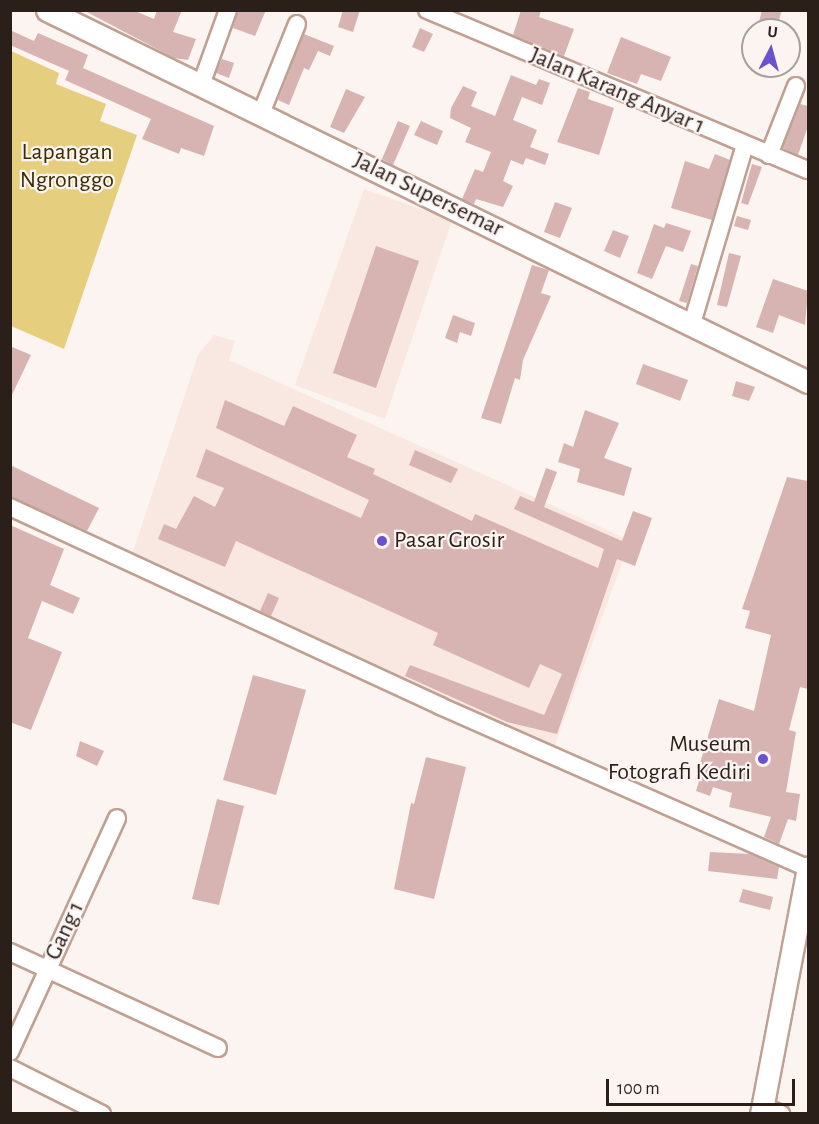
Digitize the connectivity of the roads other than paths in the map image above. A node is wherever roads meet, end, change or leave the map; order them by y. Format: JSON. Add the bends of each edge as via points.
{"nodes":[{"id":1,"x":47,"y":10,"type":"edge"},
{"id":2,"x":228,"y":10,"type":"edge"},
{"id":3,"x":427,"y":10,"type":"edge"},
{"id":4,"x":297,"y":24,"type":"dead end"},
{"id":5,"x":201,"y":85,"type":"junction"},
{"id":6,"x":796,"y":86,"type":"dead end"},
{"id":7,"x":260,"y":116,"type":"junction"},
{"id":8,"x":745,"y":145,"type":"junction"},
{"id":9,"x":769,"y":155,"type":"junction"},
{"id":10,"x":808,"y":170,"type":"edge"},
{"id":11,"x":691,"y":327,"type":"junction"},
{"id":12,"x":808,"y":382,"type":"edge"},
{"id":13,"x":10,"y":507,"type":"edge"},
{"id":14,"x":117,"y":818,"type":"dead end"},
{"id":15,"x":808,"y":868,"type":"edge"},
{"id":16,"x":10,"y":952,"type":"edge"},
{"id":17,"x":47,"y":969,"type":"junction"},
{"id":18,"x":11,"y":1047,"type":"edge"},
{"id":19,"x":218,"y":1048,"type":"dead end"},
{"id":20,"x":10,"y":1068,"type":"edge"},
{"id":21,"x":768,"y":1111,"type":"edge"},
{"id":22,"x":102,"y":1113,"type":"edge"}],
"edges":[{"from":1,"to":5,"type":"main road","name":"Jalan Supersemar"},
{"from":2,"to":5,"type":"street"},
{"from":3,"to":8,"type":"street","name":"Jalan Karang Anyar 1"},
{"from":4,"to":7,"type":"street"},
{"from":5,"to":7,"type":"main road","name":"Jalan Supersemar"},
{"from":6,"to":9,"type":"street"},
{"from":7,"to":11,"type":"main road","name":"Jalan Supersemar","via":[[416,187]]},
{"from":8,"to":9,"type":"street","name":"Jalan Karang Anyar 1"},
{"from":8,"to":11,"type":"street"},
{"from":9,"to":10,"type":"street","name":"Jalan Karang Anyar 1"},
{"from":11,"to":12,"type":"main road","name":"Jalan Supersemar"},
{"from":13,"to":15,"type":"street","via":[[440,706]]},
{"from":14,"to":17,"type":"street","name":"Gang 1"},
{"from":15,"to":21,"type":"main road"},
{"from":16,"to":17,"type":"street"},
{"from":17,"to":18,"type":"street","name":"Gang 1"},
{"from":17,"to":19,"type":"street"},
{"from":20,"to":22,"type":"street"}]}
